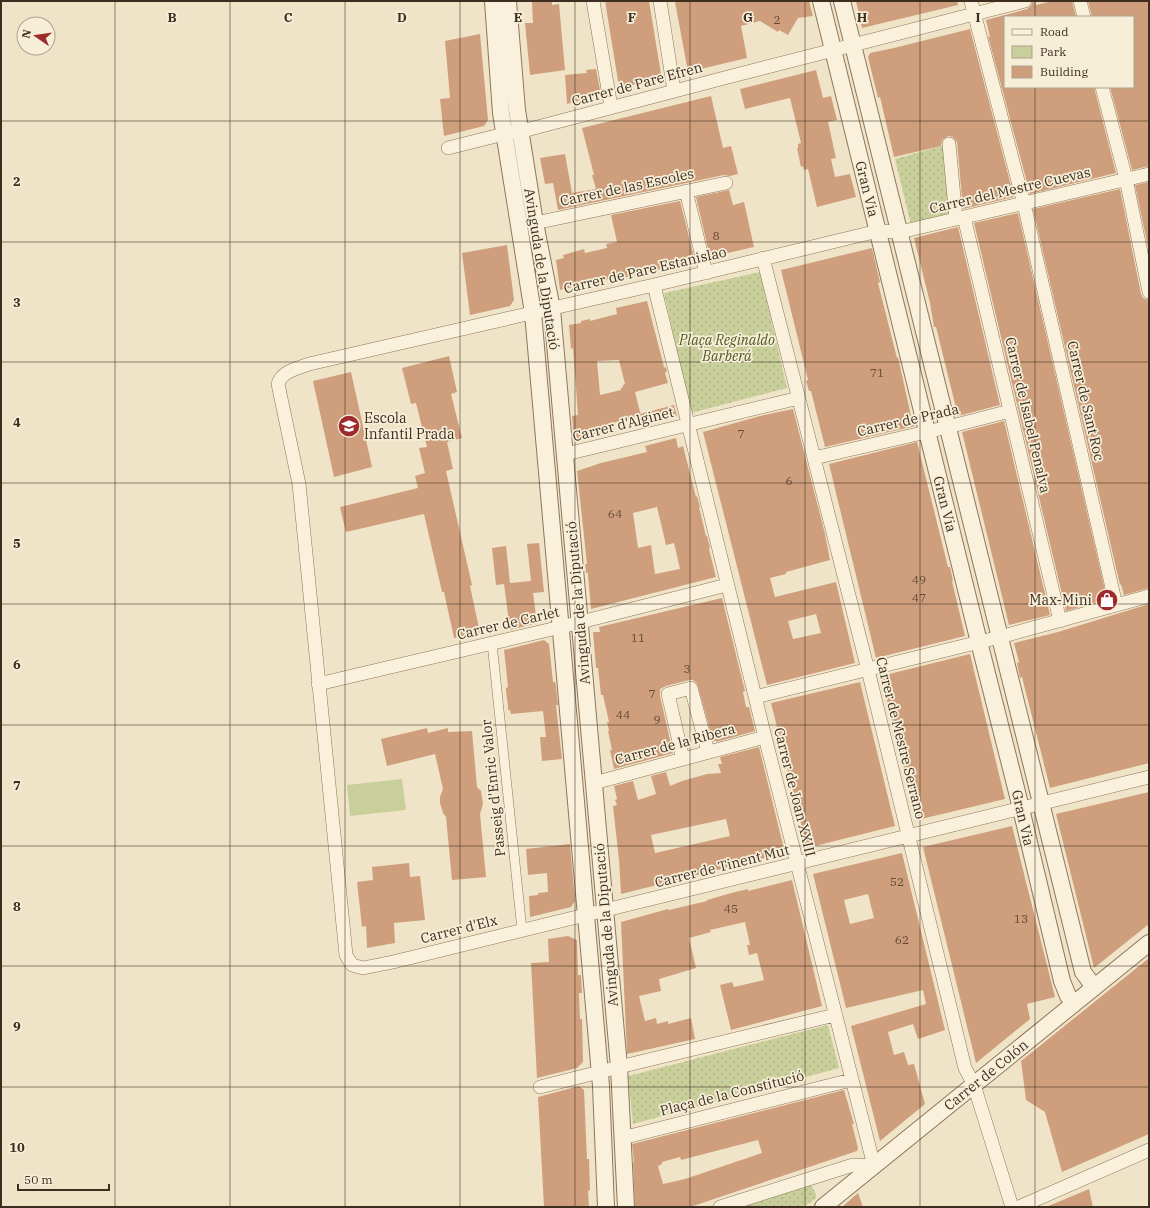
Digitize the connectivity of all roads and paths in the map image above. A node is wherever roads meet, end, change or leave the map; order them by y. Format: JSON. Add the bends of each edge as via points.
{"nodes":[{"id":1,"x":493,"y":1,"type":"edge"},
{"id":2,"x":508,"y":1,"type":"edge"},
{"id":3,"x":593,"y":1,"type":"edge"},
{"id":4,"x":660,"y":1,"type":"edge"},
{"id":5,"x":821,"y":1,"type":"edge"},
{"id":6,"x":842,"y":1,"type":"edge"},
{"id":7,"x":971,"y":1,"type":"edge"},
{"id":8,"x":1025,"y":1,"type":"edge"},
{"id":9,"x":1080,"y":1,"type":"edge"},
{"id":10,"x":974,"y":14,"type":"junction"},
{"id":11,"x":1084,"y":16,"type":"edge"},
{"id":12,"x":853,"y":45,"type":"junction"},
{"id":13,"x":833,"y":50,"type":"junction"},
{"id":14,"x":1102,"y":88,"type":"edge"},
{"id":15,"x":674,"y":91,"type":"junction"},
{"id":16,"x":611,"y":107,"type":"junction"},
{"id":17,"x":520,"y":131,"type":"junction"},
{"id":18,"x":504,"y":134,"type":"junction"},
{"id":19,"x":949,"y":144,"type":"dead end"},
{"id":20,"x":448,"y":148,"type":"dead end"},
{"id":21,"x":1149,"y":174,"type":"edge"},
{"id":22,"x":1126,"y":179,"type":"junction"},
{"id":23,"x":726,"y":183,"type":"dead end"},
{"id":24,"x":686,"y":191,"type":"junction"},
{"id":25,"x":1024,"y":204,"type":"junction"},
{"id":26,"x":960,"y":218,"type":"junction"},
{"id":27,"x":535,"y":223,"type":"junction"},
{"id":28,"x":878,"y":230,"type":"junction"},
{"id":29,"x":900,"y":232,"type":"junction"},
{"id":30,"x":763,"y":258,"type":"junction"},
{"id":31,"x":706,"y":272,"type":"junction"},
{"id":32,"x":654,"y":285,"type":"junction"},
{"id":33,"x":1149,"y":292,"type":"edge"},
{"id":34,"x":552,"y":309,"type":"junction"},
{"id":35,"x":534,"y":312,"type":"junction"},
{"id":36,"x":799,"y":398,"type":"junction"},
{"id":37,"x":1010,"y":411,"type":"junction"},
{"id":38,"x":688,"y":424,"type":"junction"},
{"id":39,"x":948,"y":427,"type":"junction"},
{"id":40,"x":927,"y":432,"type":"junction"},
{"id":41,"x":566,"y":454,"type":"junction"},
{"id":42,"x":814,"y":458,"type":"junction"},
{"id":43,"x":727,"y":585,"type":"junction"},
{"id":44,"x":1149,"y":596,"type":"edge"},
{"id":45,"x":1116,"y":605,"type":"junction"},
{"id":46,"x":1060,"y":621,"type":"junction"},
{"id":47,"x":580,"y":622,"type":"junction"},
{"id":48,"x":561,"y":627,"type":"junction"},
{"id":49,"x":1000,"y":638,"type":"junction"},
{"id":50,"x":979,"y":642,"type":"junction"},
{"id":51,"x":492,"y":643,"type":"junction"},
{"id":52,"x":868,"y":670,"type":"junction"},
{"id":53,"x":318,"y":684,"type":"junction"},
{"id":54,"x":755,"y":697,"type":"junction"},
{"id":55,"x":765,"y":737,"type":"junction"},
{"id":56,"x":708,"y":752,"type":"junction"},
{"id":57,"x":684,"y":759,"type":"junction"},
{"id":58,"x":1149,"y":777,"type":"edge"},
{"id":59,"x":594,"y":783,"type":"junction"},
{"id":60,"x":1041,"y":803,"type":"junction"},
{"id":61,"x":1021,"y":808,"type":"junction"},
{"id":62,"x":908,"y":837,"type":"junction"},
{"id":63,"x":797,"y":864,"type":"junction"},
{"id":64,"x":605,"y":910,"type":"junction"},
{"id":65,"x":586,"y":914,"type":"junction"},
{"id":66,"x":522,"y":930,"type":"junction"},
{"id":67,"x":1149,"y":943,"type":"edge"},
{"id":68,"x":1094,"y":987,"type":"junction"},
{"id":69,"x":1074,"y":1004,"type":"junction"},
{"id":70,"x":834,"y":1015,"type":"junction"},
{"id":71,"x":618,"y":1067,"type":"junction"},
{"id":72,"x":599,"y":1072,"type":"junction"},
{"id":73,"x":851,"y":1080,"type":"junction"},
{"id":74,"x":974,"y":1085,"type":"junction"},
{"id":75,"x":540,"y":1087,"type":"dead end"},
{"id":76,"x":622,"y":1138,"type":"junction"},
{"id":77,"x":1149,"y":1150,"type":"edge"},
{"id":78,"x":874,"y":1166,"type":"junction"},
{"id":79,"x":606,"y":1207,"type":"edge"},
{"id":80,"x":626,"y":1207,"type":"edge"},
{"id":81,"x":720,"y":1207,"type":"edge"},
{"id":82,"x":823,"y":1207,"type":"edge"},
{"id":83,"x":1012,"y":1207,"type":"edge"},
{"id":84,"x":1019,"y":1207,"type":"edge"}],
"edges":[{"from":1,"to":18,"type":"street","name":"Avinguda de la Diputació"},
{"from":2,"to":17,"type":"street","name":"Avinguda de la Diputació"},
{"from":3,"to":16,"type":"street"},
{"from":4,"to":15,"type":"street"},
{"from":5,"to":13,"type":"street","name":"Gran Via"},
{"from":6,"to":12,"type":"street","name":"Gran Via"},
{"from":7,"to":10,"type":"street","name":"Carrer de Sant Roc"},
{"from":8,"to":10,"type":"street","name":"Carrer de Pare Efren"},
{"from":9,"to":11,"type":"street"},
{"from":10,"to":12,"type":"street","name":"Carrer de Pare Efren"},
{"from":10,"to":25,"type":"street","name":"Carrer de Sant Roc"},
{"from":12,"to":13,"type":"street","name":"Carrer de Pare Efren"},
{"from":12,"to":29,"type":"street","name":"Gran Via"},
{"from":13,"to":15,"type":"street","name":"Carrer de Pare Efren"},
{"from":13,"to":28,"type":"street","name":"Gran Via"},
{"from":14,"to":22,"type":"street"},
{"from":15,"to":16,"type":"street","name":"Carrer de Pare Efren"},
{"from":16,"to":17,"type":"street","name":"Carrer de Pare Efren"},
{"from":17,"to":18,"type":"street","name":"Carrer de Pare Efren"},
{"from":17,"to":27,"type":"street","name":"Avinguda de la Diputació"},
{"from":18,"to":20,"type":"street","name":"Carrer de Pare Efren"},
{"from":18,"to":35,"type":"street","name":"Avinguda de la Diputació"},
{"from":19,"to":26,"type":"street","name":"Carrer de Isabel Penalva"},
{"from":21,"to":22,"type":"street","name":"Carrer del Mestre Cuevas"},
{"from":22,"to":25,"type":"street","name":"Carrer del Mestre Cuevas"},
{"from":22,"to":33,"type":"street"},
{"from":23,"to":24,"type":"street","name":"Carrer de las Escoles"},
{"from":24,"to":27,"type":"street","name":"Carrer de las Escoles"},
{"from":24,"to":31,"type":"street"},
{"from":25,"to":26,"type":"street","name":"Carrer del Mestre Cuevas"},
{"from":25,"to":45,"type":"street","name":"Carrer de Sant Roc"},
{"from":26,"to":29,"type":"street","name":"Carrer del Mestre Cuevas"},
{"from":26,"to":37,"type":"street","name":"Carrer de Isabel Penalva"},
{"from":27,"to":34,"type":"street","name":"Avinguda de la Diputació"},
{"from":28,"to":29,"type":"street","name":"Carrer del Mestre Cuevas"},
{"from":28,"to":30,"type":"street","name":"Carrer de Pare Estanislao"},
{"from":28,"to":40,"type":"street","name":"Gran Via"},
{"from":29,"to":39,"type":"street","name":"Gran Via"},
{"from":30,"to":31,"type":"street","name":"Carrer de Pare Estanislao"},
{"from":30,"to":36,"type":"street"},
{"from":31,"to":32,"type":"street","name":"Carrer de Pare Estanislao"},
{"from":32,"to":34,"type":"street","name":"Carrer de Pare Estanislao"},
{"from":32,"to":38,"type":"street"},
{"from":34,"to":35,"type":"street","name":"Carrer de Pare Estanislao"},
{"from":34,"to":41,"type":"street","name":"Avinguda de la Diputació"},
{"from":35,"to":48,"type":"street","name":"Avinguda de la Diputació"},
{"from":35,"to":53,"type":"street","name":"Carrer de Pare Estanislao","via":[[309,364],[280,377],[278,384],[298,484]]},
{"from":36,"to":38,"type":"street"},
{"from":36,"to":42,"type":"street","name":"Carrer de Mestre Serrano"},
{"from":37,"to":39,"type":"street","name":"Carrer de Prada"},
{"from":37,"to":46,"type":"street","name":"Carrer de Isabel Penalva"},
{"from":38,"to":41,"type":"street","name":"Carrer d'Alginet"},
{"from":38,"to":43,"type":"street","name":"Carrer de Joan XXIII"},
{"from":39,"to":40,"type":"street","name":"Carrer de Prada"},
{"from":39,"to":49,"type":"street","name":"Gran Via"},
{"from":40,"to":42,"type":"street","name":"Carrer de Prada"},
{"from":40,"to":50,"type":"street","name":"Gran Via"},
{"from":41,"to":47,"type":"street","name":"Avinguda de la Diputació"},
{"from":42,"to":52,"type":"street","name":"Carrer de Mestre Serrano"},
{"from":43,"to":47,"type":"street","name":"Carrer de Carlet"},
{"from":43,"to":54,"type":"street","name":"Carrer de Joan XXIII"},
{"from":44,"to":45,"type":"street"},
{"from":45,"to":46,"type":"street"},
{"from":46,"to":49,"type":"street"},
{"from":47,"to":48,"type":"street","name":"Carrer de Carlet"},
{"from":47,"to":59,"type":"street","name":"Avinguda de la Diputació"},
{"from":48,"to":51,"type":"street","name":"Carrer de Carlet"},
{"from":48,"to":65,"type":"street","name":"Avinguda de la Diputació"},
{"from":49,"to":50,"type":"street"},
{"from":49,"to":60,"type":"street","name":"Gran Via"},
{"from":50,"to":52,"type":"street"},
{"from":50,"to":61,"type":"street","name":"Gran Via"},
{"from":51,"to":53,"type":"street","name":"Carrer de Carlet"},
{"from":51,"to":66,"type":"street","name":"Passeig d'Enric Valor"},
{"from":52,"to":54,"type":"street"},
{"from":52,"to":62,"type":"street","name":"Carrer de Mestre Serrano"},
{"from":53,"to":66,"type":"street","name":"Carrer d'Elx","via":[[346,955],[352,966],[363,968]]},
{"from":54,"to":55,"type":"street","name":"Carrer de Joan XXIII"},
{"from":55,"to":56,"type":"street","name":"Carrer de la Ribera"},
{"from":55,"to":63,"type":"street","name":"Carrer de Joan XXIII"},
{"from":56,"to":57,"type":"street","name":"Carrer de la Ribera"},
{"from":56,"to":57,"type":"street","via":[[691,688],[668,694]]},
{"from":57,"to":59,"type":"street","name":"Carrer de la Ribera"},
{"from":58,"to":60,"type":"street","name":"Carrer de Tinent Mut"},
{"from":59,"to":64,"type":"street","name":"Avinguda de la Diputació"},
{"from":60,"to":61,"type":"street","name":"Carrer de Tinent Mut"},
{"from":60,"to":68,"type":"street","name":"Gran Via","via":[[1083,972]]},
{"from":61,"to":62,"type":"street","name":"Carrer de Tinent Mut"},
{"from":61,"to":69,"type":"street","name":"Gran Via","via":[[1062,981]]},
{"from":62,"to":63,"type":"street","name":"Carrer de Tinent Mut"},
{"from":62,"to":74,"type":"street","name":"Carrer de Mestre Serrano","via":[[965,1068]]},
{"from":63,"to":64,"type":"street","name":"Carrer de Tinent Mut"},
{"from":63,"to":70,"type":"street","name":"Carrer de Joan XXIII"},
{"from":64,"to":65,"type":"street","name":"Carrer de Tinent Mut"},
{"from":64,"to":71,"type":"street","name":"Avinguda de la Diputació"},
{"from":65,"to":66,"type":"street","name":"Carrer d'Elx"},
{"from":65,"to":72,"type":"street","name":"Avinguda de la Diputació"},
{"from":67,"to":68,"type":"street","name":"Carrer de Colón"},
{"from":68,"to":69,"type":"street","name":"Carrer de Colón"},
{"from":69,"to":74,"type":"street","name":"Carrer de Colón"},
{"from":70,"to":71,"type":"street"},
{"from":70,"to":73,"type":"street","name":"Carrer de Joan XXIII"},
{"from":71,"to":72,"type":"street"},
{"from":71,"to":76,"type":"street","name":"Avinguda de la Diputació"},
{"from":72,"to":75,"type":"street"},
{"from":72,"to":79,"type":"street","name":"Avinguda de la Diputació"},
{"from":73,"to":76,"type":"street","name":"Plaça de la Constitució"},
{"from":73,"to":78,"type":"street","name":"Carrer de Joan XXIII"},
{"from":74,"to":78,"type":"street","name":"Carrer de Colón"},
{"from":74,"to":83,"type":"street","name":"Carrer de Mestre Serrano"},
{"from":76,"to":80,"type":"street","name":"Avinguda de la Diputació"},
{"from":77,"to":84,"type":"street"},
{"from":78,"to":81,"type":"street","via":[[853,1165]]},
{"from":78,"to":82,"type":"street","name":"Carrer de Colón"}]}
